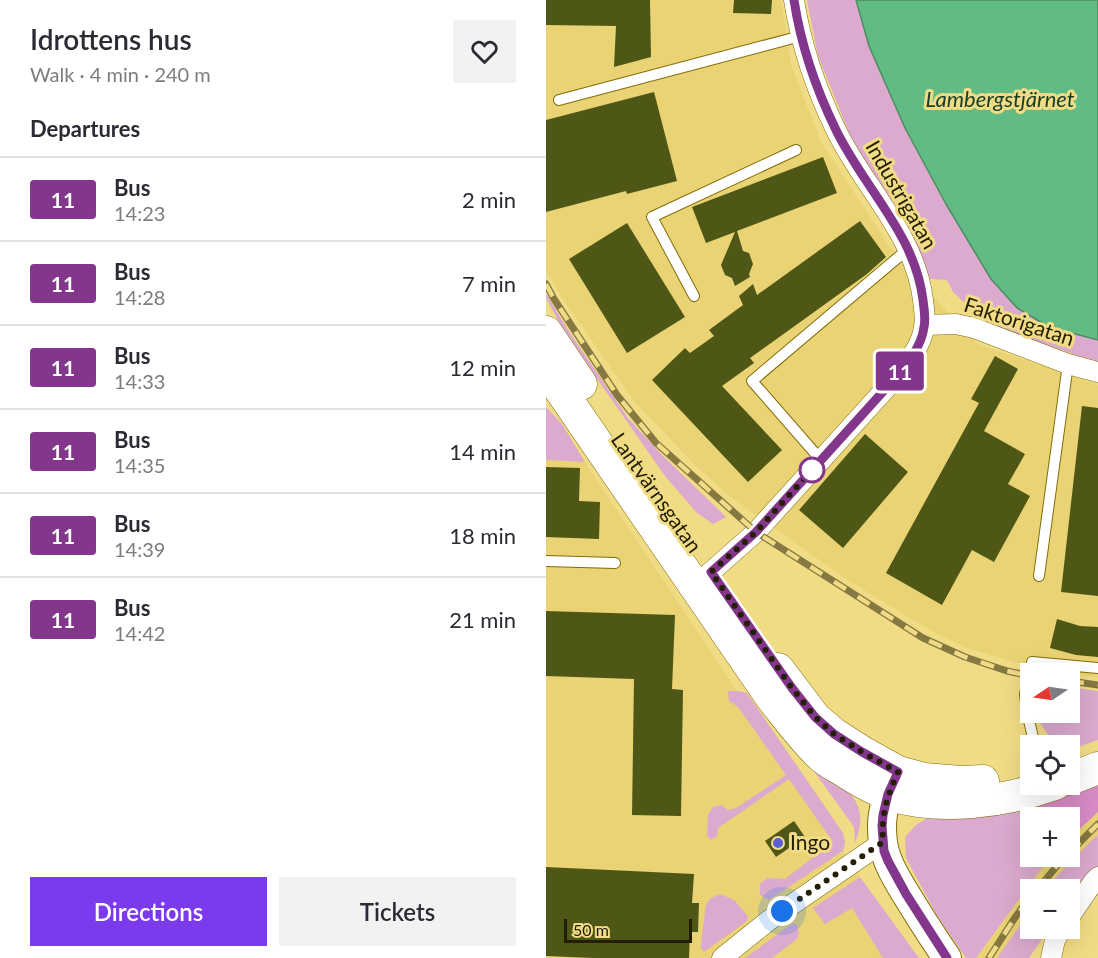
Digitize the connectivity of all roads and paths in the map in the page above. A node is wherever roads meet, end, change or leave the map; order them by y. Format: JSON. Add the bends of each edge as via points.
{"nodes":[{"id":1,"x":794,"y":0,"type":"edge"},
{"id":2,"x":801,"y":36,"type":"junction"},
{"id":3,"x":559,"y":100,"type":"dead end"},
{"id":4,"x":796,"y":150,"type":"dead end"},
{"id":5,"x":908,"y":249,"type":"junction"},
{"id":6,"x":694,"y":296,"type":"dead end"},
{"id":7,"x":925,"y":326,"type":"junction"},
{"id":8,"x":547,"y":347,"type":"edge"},
{"id":9,"x":1068,"y":364,"type":"junction"},
{"id":10,"x":1098,"y":372,"type":"edge"},
{"id":11,"x":821,"y":460,"type":"junction"},
{"id":12,"x":546,"y":561,"type":"edge"},
{"id":13,"x":615,"y":563,"type":"dead end"},
{"id":14,"x":1039,"y":576,"type":"dead end"},
{"id":15,"x":704,"y":578,"type":"junction"},
{"id":16,"x":1098,"y":668,"type":"edge"},
{"id":17,"x":1032,"y":735,"type":"edge"},
{"id":18,"x":1098,"y":750,"type":"edge"},
{"id":19,"x":1080,"y":757,"type":"edge"},
{"id":20,"x":1098,"y":768,"type":"edge"},
{"id":21,"x":1080,"y":773,"type":"edge"},
{"id":22,"x":893,"y":783,"type":"junction"},
{"id":23,"x":1020,"y":792,"type":"edge"},
{"id":24,"x":883,"y":842,"type":"junction"},
{"id":25,"x":1098,"y":877,"type":"edge"},
{"id":26,"x":1080,"y":901,"type":"edge"},
{"id":27,"x":1056,"y":939,"type":"edge"},
{"id":28,"x":722,"y":958,"type":"edge"},
{"id":29,"x":947,"y":958,"type":"edge"},
{"id":30,"x":1051,"y":958,"type":"edge"}],
"edges":[{"from":1,"to":2,"type":"street","name":"Industrigatan"},
{"from":2,"to":3,"type":"lane"},
{"from":2,"to":5,"type":"street","name":"Industrigatan","via":[[836,132]]},
{"from":4,"to":6,"type":"lane","via":[[652,217]]},
{"from":5,"to":7,"type":"street","name":"Industrigatan","via":[[918,274]]},
{"from":5,"to":11,"type":"lane","via":[[752,381]]},
{"from":7,"to":9,"type":"street","name":"Faktorigatan","via":[[956,324],[974,328]]},
{"from":7,"to":11,"type":"street","name":"Industrigatan","via":[[921,342],[908,361]]},
{"from":8,"to":15,"type":"main road","name":"Lantvärnsgatan"},
{"from":9,"to":10,"type":"street","name":"Faktorigatan"},
{"from":9,"to":14,"type":"lane"},
{"from":11,"to":15,"type":"street","name":"Industrigatan","via":[[756,532]]},
{"from":12,"to":13,"type":"lane"},
{"from":15,"to":22,"type":"main road","name":"Lantvärnsgatan","via":[[771,697],[797,731],[823,757],[858,780]]},
{"from":16,"to":17,"type":"lane","via":[[1032,662],[1025,694]]},
{"from":18,"to":19,"type":"main road"},
{"from":20,"to":21,"type":"main road","name":"Lantvärnsgatan"},
{"from":22,"to":23,"type":"main road","name":"Lantvärnsgatan","via":[[920,801],[1001,799]]},
{"from":22,"to":24,"type":"street","via":[[883,815]]},
{"from":24,"to":28,"type":"street","via":[[768,921]]},
{"from":24,"to":29,"type":"street","via":[[895,876]]},
{"from":25,"to":26,"type":"street"},
{"from":27,"to":30,"type":"street"}]}
